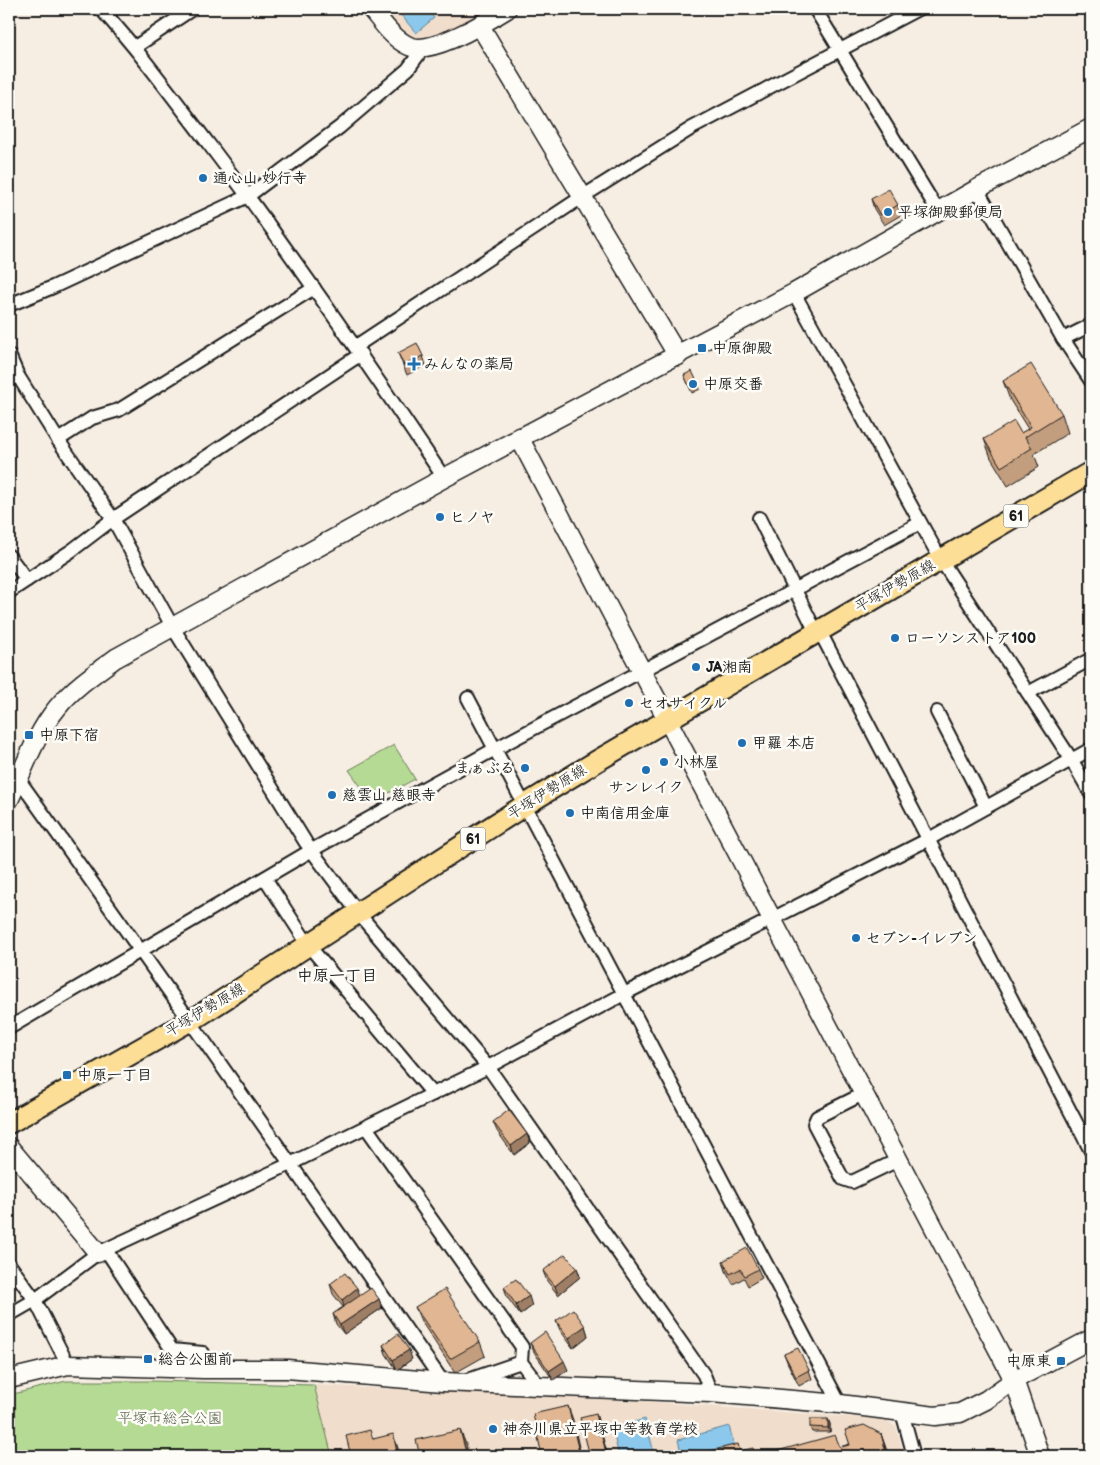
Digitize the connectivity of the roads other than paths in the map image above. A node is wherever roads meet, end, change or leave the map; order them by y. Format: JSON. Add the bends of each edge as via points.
{"nodes":[{"id":1,"x":101,"y":9,"type":"edge"},
{"id":2,"x":192,"y":9,"type":"edge"},
{"id":3,"x":371,"y":9,"type":"edge"},
{"id":4,"x":507,"y":9,"type":"edge"},
{"id":5,"x":815,"y":9,"type":"edge"},
{"id":6,"x":918,"y":9,"type":"edge"},
{"id":7,"x":480,"y":26,"type":"junction"},
{"id":8,"x":135,"y":47,"type":"junction"},
{"id":9,"x":424,"y":47,"type":"junction"},
{"id":10,"x":841,"y":49,"type":"junction"},
{"id":11,"x":1091,"y":128,"type":"edge"},
{"id":12,"x":977,"y":189,"type":"junction"},
{"id":13,"x":248,"y":196,"type":"junction"},
{"id":14,"x":582,"y":197,"type":"junction"},
{"id":15,"x":938,"y":211,"type":"junction"},
{"id":16,"x":314,"y":288,"type":"junction"},
{"id":17,"x":794,"y":293,"type":"junction"},
{"id":18,"x":9,"y":305,"type":"edge"},
{"id":19,"x":1091,"y":325,"type":"edge"},
{"id":20,"x":1064,"y":339,"type":"junction"},
{"id":21,"x":359,"y":350,"type":"junction"},
{"id":22,"x":9,"y":355,"type":"edge"},
{"id":23,"x":678,"y":356,"type":"junction"},
{"id":24,"x":1091,"y":381,"type":"edge"},
{"id":25,"x":519,"y":437,"type":"junction"},
{"id":26,"x":58,"y":440,"type":"junction"},
{"id":27,"x":1091,"y":472,"type":"edge"},
{"id":28,"x":444,"y":478,"type":"junction"},
{"id":29,"x":759,"y":518,"type":"dead end"},
{"id":30,"x":114,"y":519,"type":"junction"},
{"id":31,"x":920,"y":522,"type":"junction"},
{"id":32,"x":9,"y":556,"type":"edge"},
{"id":33,"x":941,"y":560,"type":"junction"},
{"id":34,"x":27,"y":580,"type":"junction"},
{"id":35,"x":795,"y":590,"type":"junction"},
{"id":36,"x":9,"y":592,"type":"edge"},
{"id":37,"x":172,"y":626,"type":"junction"},
{"id":38,"x":817,"y":631,"type":"junction"},
{"id":39,"x":1091,"y":659,"type":"edge"},
{"id":40,"x":642,"y":671,"type":"junction"},
{"id":41,"x":1028,"y":693,"type":"junction"},
{"id":42,"x":468,"y":698,"type":"dead end"},
{"id":43,"x":938,"y":712,"type":"dead end"},
{"id":44,"x":667,"y":719,"type":"junction"},
{"id":45,"x":496,"y":748,"type":"junction"},
{"id":46,"x":1091,"y":749,"type":"edge"},
{"id":47,"x":1071,"y":759,"type":"junction"},
{"id":48,"x":14,"y":775,"type":"edge"},
{"id":49,"x":1091,"y":794,"type":"edge"},
{"id":50,"x":9,"y":800,"type":"edge"},
{"id":51,"x":525,"y":805,"type":"junction"},
{"id":52,"x":986,"y":807,"type":"junction"},
{"id":53,"x":927,"y":840,"type":"junction"},
{"id":54,"x":312,"y":850,"type":"junction"},
{"id":55,"x":265,"y":878,"type":"junction"},
{"id":56,"x":359,"y":914,"type":"junction"},
{"id":57,"x":772,"y":918,"type":"junction"},
{"id":58,"x":309,"y":946,"type":"junction"},
{"id":59,"x":142,"y":950,"type":"junction"},
{"id":60,"x":624,"y":994,"type":"junction"},
{"id":61,"x":191,"y":1020,"type":"junction"},
{"id":62,"x":9,"y":1028,"type":"edge"},
{"id":63,"x":488,"y":1067,"type":"junction"},
{"id":64,"x":433,"y":1094,"type":"junction"},
{"id":65,"x":864,"y":1094,"type":"junction"},
{"id":66,"x":9,"y":1123,"type":"edge"},
{"id":67,"x":366,"y":1127,"type":"junction"},
{"id":68,"x":9,"y":1147,"type":"edge"},
{"id":69,"x":1091,"y":1150,"type":"edge"},
{"id":70,"x":898,"y":1160,"type":"junction"},
{"id":71,"x":290,"y":1164,"type":"junction"},
{"id":72,"x":102,"y":1252,"type":"junction"},
{"id":73,"x":9,"y":1264,"type":"edge"},
{"id":74,"x":35,"y":1300,"type":"junction"},
{"id":75,"x":9,"y":1315,"type":"edge"},
{"id":76,"x":1091,"y":1339,"type":"edge"},
{"id":77,"x":521,"y":1362,"type":"junction"},
{"id":78,"x":68,"y":1365,"type":"junction"},
{"id":79,"x":203,"y":1369,"type":"junction"},
{"id":80,"x":9,"y":1379,"type":"edge"},
{"id":81,"x":1014,"y":1380,"type":"junction"},
{"id":82,"x":443,"y":1382,"type":"junction"},
{"id":83,"x":461,"y":1382,"type":"junction"},
{"id":84,"x":540,"y":1387,"type":"junction"},
{"id":85,"x":711,"y":1394,"type":"junction"},
{"id":86,"x":840,"y":1404,"type":"junction"},
{"id":87,"x":902,"y":1412,"type":"junction"},
{"id":88,"x":914,"y":1456,"type":"edge"},
{"id":89,"x":1040,"y":1456,"type":"edge"}],
"edges":[{"from":1,"to":8,"type":"street"},
{"from":2,"to":8,"type":"street"},
{"from":3,"to":9,"type":"street","via":[[396,39],[410,47]]},
{"from":4,"to":7,"type":"street"},
{"from":5,"to":10,"type":"street"},
{"from":6,"to":10,"type":"street"},
{"from":7,"to":9,"type":"street"},
{"from":7,"to":14,"type":"street"},
{"from":8,"to":13,"type":"street"},
{"from":9,"to":13,"type":"street","via":[[408,69],[340,127]]},
{"from":10,"to":14,"type":"street","via":[[692,128]]},
{"from":10,"to":15,"type":"street"},
{"from":11,"to":12,"type":"street"},
{"from":12,"to":15,"type":"street"},
{"from":12,"to":20,"type":"street"},
{"from":13,"to":16,"type":"street"},
{"from":13,"to":18,"type":"street"},
{"from":14,"to":21,"type":"street"},
{"from":14,"to":23,"type":"street"},
{"from":15,"to":17,"type":"street"},
{"from":16,"to":21,"type":"street"},
{"from":16,"to":26,"type":"street","via":[[119,410],[92,418]]},
{"from":17,"to":23,"type":"street"},
{"from":17,"to":31,"type":"street"},
{"from":19,"to":20,"type":"street"},
{"from":20,"to":24,"type":"street"},
{"from":21,"to":28,"type":"street"},
{"from":21,"to":30,"type":"street"},
{"from":22,"to":26,"type":"street","via":[[18,376]]},
{"from":23,"to":25,"type":"street"},
{"from":25,"to":28,"type":"street"},
{"from":25,"to":40,"type":"street"},
{"from":26,"to":30,"type":"street"},
{"from":27,"to":33,"type":"main road","name":"平塚伊勢原線","number":"61"},
{"from":28,"to":37,"type":"street"},
{"from":29,"to":35,"type":"street"},
{"from":30,"to":34,"type":"street"},
{"from":30,"to":37,"type":"street"},
{"from":31,"to":33,"type":"street"},
{"from":31,"to":35,"type":"street"},
{"from":32,"to":34,"type":"street"},
{"from":33,"to":38,"type":"main road","name":"平塚伊勢原線","number":"61"},
{"from":33,"to":41,"type":"street"},
{"from":34,"to":36,"type":"street"},
{"from":35,"to":38,"type":"street"},
{"from":35,"to":40,"type":"street"},
{"from":37,"to":48,"type":"street","via":[[116,658],[76,688],[57,708]]},
{"from":37,"to":54,"type":"street"},
{"from":38,"to":44,"type":"main road","name":"平塚伊勢原線","number":"61"},
{"from":38,"to":53,"type":"street"},
{"from":39,"to":41,"type":"street"},
{"from":40,"to":44,"type":"street"},
{"from":40,"to":45,"type":"street"},
{"from":41,"to":47,"type":"street"},
{"from":42,"to":45,"type":"street"},
{"from":43,"to":52,"type":"street"},
{"from":44,"to":51,"type":"main road","name":"平塚伊勢原線","number":"61"},
{"from":44,"to":57,"type":"street"},
{"from":45,"to":51,"type":"street"},
{"from":45,"to":54,"type":"street"},
{"from":46,"to":47,"type":"street"},
{"from":47,"to":49,"type":"street"},
{"from":47,"to":52,"type":"street"},
{"from":48,"to":50,"type":"street"},
{"from":48,"to":59,"type":"street"},
{"from":51,"to":56,"type":"main road","name":"平塚伊勢原線","number":"61"},
{"from":51,"to":60,"type":"street"},
{"from":52,"to":53,"type":"street"},
{"from":53,"to":57,"type":"street"},
{"from":53,"to":69,"type":"street"},
{"from":54,"to":55,"type":"street"},
{"from":54,"to":56,"type":"street"},
{"from":55,"to":58,"type":"street"},
{"from":55,"to":59,"type":"street"},
{"from":56,"to":58,"type":"main road","name":"平塚伊勢原線","number":"61"},
{"from":56,"to":63,"type":"street"},
{"from":57,"to":60,"type":"street"},
{"from":57,"to":65,"type":"street"},
{"from":58,"to":61,"type":"main road","name":"平塚伊勢原線","number":"61"},
{"from":58,"to":64,"type":"street"},
{"from":59,"to":61,"type":"street"},
{"from":59,"to":62,"type":"street"},
{"from":60,"to":63,"type":"street"},
{"from":60,"to":86,"type":"street"},
{"from":61,"to":66,"type":"main road","name":"平塚伊勢原線","number":"61"},
{"from":61,"to":71,"type":"street"},
{"from":63,"to":64,"type":"street"},
{"from":63,"to":85,"type":"street","via":[[704,1375]]},
{"from":64,"to":67,"type":"street"},
{"from":65,"to":70,"type":"street"},
{"from":65,"to":70,"type":"street","via":[[817,1117],[814,1124],[818,1132],[843,1179],[852,1182]]},
{"from":67,"to":71,"type":"street"},
{"from":67,"to":77,"type":"street","via":[[522,1346]]},
{"from":68,"to":72,"type":"street"},
{"from":70,"to":81,"type":"street"},
{"from":71,"to":72,"type":"street"},
{"from":71,"to":82,"type":"street"},
{"from":72,"to":74,"type":"street"},
{"from":72,"to":79,"type":"street","via":[[172,1350],[203,1352]]},
{"from":73,"to":74,"type":"street"},
{"from":74,"to":75,"type":"street"},
{"from":74,"to":78,"type":"street"},
{"from":76,"to":81,"type":"street"},
{"from":77,"to":83,"type":"street"},
{"from":77,"to":84,"type":"street"},
{"from":78,"to":79,"type":"street"},
{"from":78,"to":80,"type":"street"},
{"from":79,"to":82,"type":"street","via":[[287,1369]]},
{"from":81,"to":87,"type":"street","via":[[960,1413],[935,1416]]},
{"from":81,"to":89,"type":"street"},
{"from":82,"to":83,"type":"street"},
{"from":83,"to":84,"type":"street"},
{"from":84,"to":85,"type":"street"},
{"from":85,"to":86,"type":"street"},
{"from":86,"to":87,"type":"street"},
{"from":87,"to":88,"type":"street"}]}
